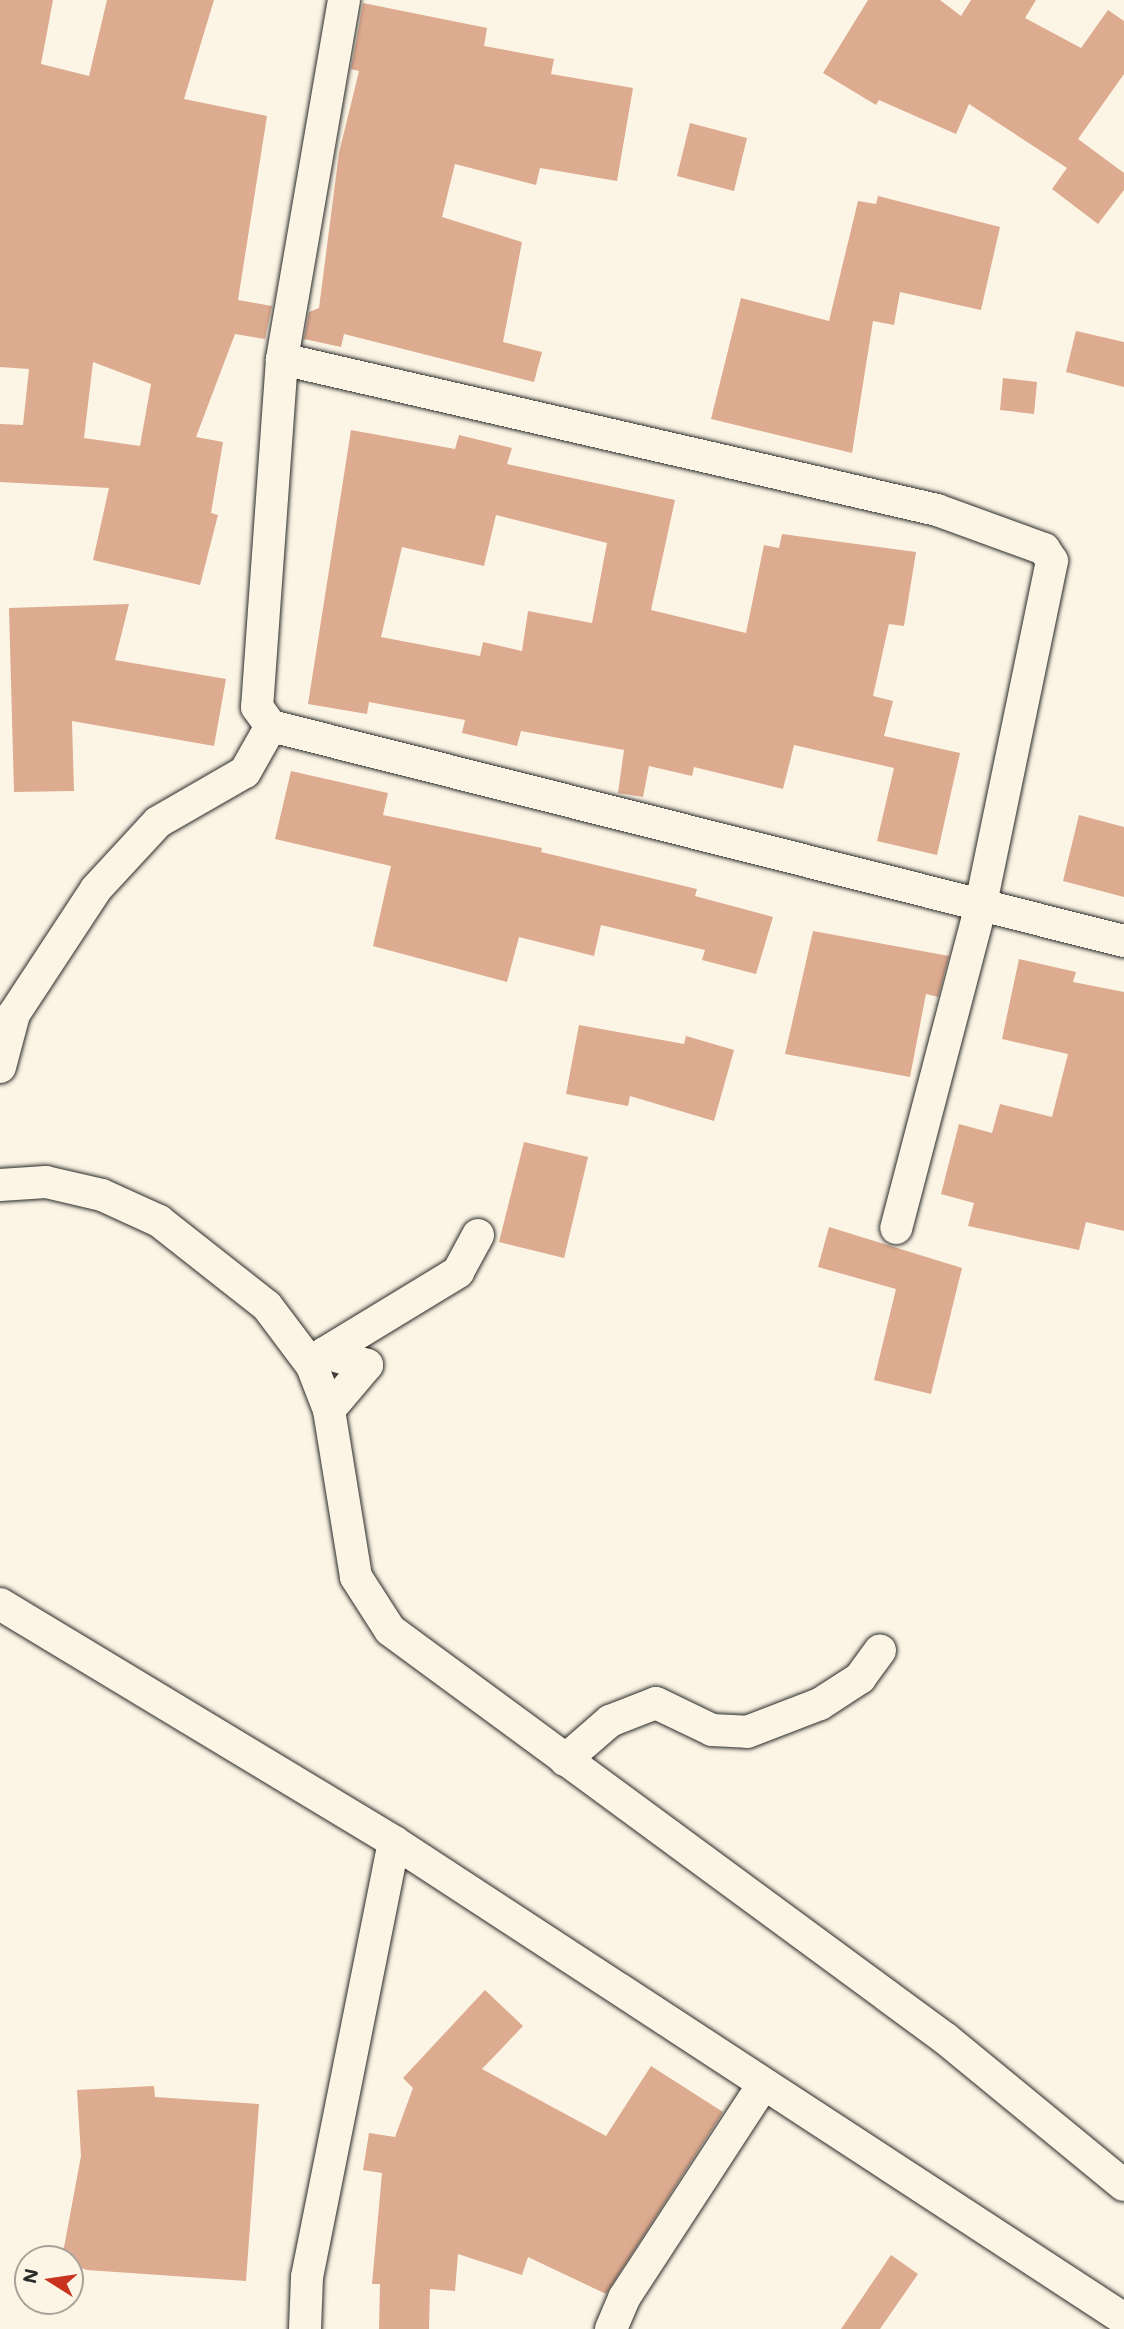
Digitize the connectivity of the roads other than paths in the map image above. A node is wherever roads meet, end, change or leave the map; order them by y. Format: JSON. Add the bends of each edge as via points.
{"nodes":[{"id":1,"x":344,"y":0,"type":"edge"},
{"id":2,"x":282,"y":359,"type":"junction"},
{"id":3,"x":271,"y":726,"type":"junction"},
{"id":4,"x":981,"y":905,"type":"junction"},
{"id":5,"x":1124,"y":941,"type":"edge"},
{"id":6,"x":0,"y":1067,"type":"edge"},
{"id":7,"x":0,"y":1185,"type":"edge"},
{"id":8,"x":896,"y":1228,"type":"dead end"},
{"id":9,"x":478,"y":1235,"type":"dead end"},
{"id":10,"x":329,"y":1410,"type":"junction"},
{"id":11,"x":0,"y":1604,"type":"edge"},
{"id":12,"x":880,"y":1650,"type":"dead end"},
{"id":13,"x":565,"y":1760,"type":"junction"},
{"id":14,"x":394,"y":1842,"type":"junction"},
{"id":15,"x":762,"y":2086,"type":"junction"},
{"id":16,"x":1124,"y":2185,"type":"edge"},
{"id":17,"x":1124,"y":2319,"type":"edge"},
{"id":18,"x":305,"y":2329,"type":"edge"},
{"id":19,"x":611,"y":2329,"type":"edge"}],
"edges":[{"from":1,"to":2,"type":"street"},
{"from":2,"to":3,"type":"street","via":[[257,695],[257,707]]},
{"from":2,"to":4,"type":"street","via":[[937,510],[1044,549],[1052,561]]},
{"from":3,"to":4,"type":"street"},
{"from":3,"to":6,"type":"street","via":[[245,772],[158,822],[96,889],[14,1014]]},
{"from":4,"to":5,"type":"street"},
{"from":4,"to":8,"type":"street"},
{"from":7,"to":10,"type":"street","via":[[46,1182],[102,1195],[159,1221],[267,1306],[312,1366]]},
{"from":9,"to":10,"type":"street","via":[[458,1272],[325,1353],[366,1365]]},
{"from":10,"to":13,"type":"street","via":[[356,1577],[371,1606],[390,1630]]},
{"from":11,"to":14,"type":"street"},
{"from":12,"to":13,"type":"street","via":[[860,1678],[820,1704],[747,1732],[712,1730],[656,1703],[610,1721]]},
{"from":13,"to":16,"type":"street","via":[[946,2039]]},
{"from":14,"to":15,"type":"street"},
{"from":14,"to":18,"type":"street","via":[[309,2266]]},
{"from":15,"to":17,"type":"street"},
{"from":15,"to":19,"type":"street","via":[[624,2298]]}]}
